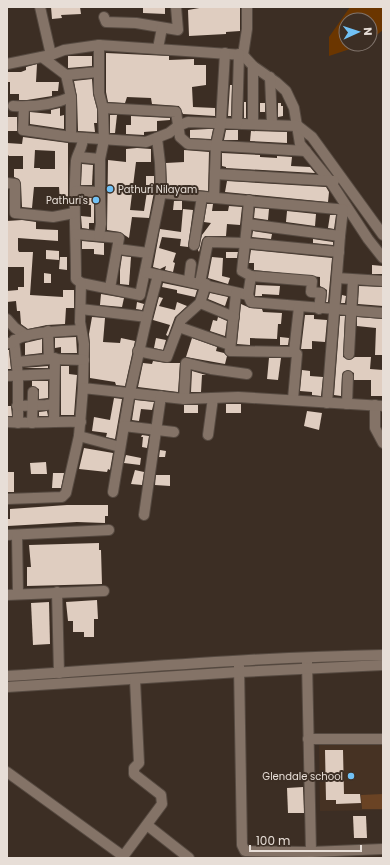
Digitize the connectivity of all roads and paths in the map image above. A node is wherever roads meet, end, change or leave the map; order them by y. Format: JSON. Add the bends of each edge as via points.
{"nodes":[{"id":1,"x":40,"y":7,"type":"edge"},
{"id":2,"x":176,"y":7,"type":"edge"},
{"id":3,"x":247,"y":7,"type":"edge"},
{"id":4,"x":104,"y":17,"type":"dead end"},
{"id":5,"x":162,"y":28,"type":"junction"},
{"id":6,"x":99,"y":45,"type":"junction"},
{"id":7,"x":158,"y":48,"type":"junction"},
{"id":8,"x":225,"y":53,"type":"junction"},
{"id":9,"x":241,"y":55,"type":"junction"},
{"id":10,"x":47,"y":56,"type":"junction"},
{"id":11,"x":7,"y":64,"type":"edge"},
{"id":12,"x":253,"y":66,"type":"junction"},
{"id":13,"x":98,"y":72,"type":"junction"},
{"id":14,"x":66,"y":75,"type":"junction"},
{"id":15,"x":270,"y":77,"type":"junction"},
{"id":16,"x":71,"y":97,"type":"junction"},
{"id":17,"x":13,"y":106,"type":"dead end"},
{"id":18,"x":24,"y":107,"type":"junction"},
{"id":19,"x":103,"y":108,"type":"junction"},
{"id":20,"x":221,"y":122,"type":"junction"},
{"id":21,"x":237,"y":123,"type":"junction"},
{"id":22,"x":253,"y":124,"type":"junction"},
{"id":23,"x":272,"y":124,"type":"junction"},
{"id":24,"x":178,"y":126,"type":"junction"},
{"id":25,"x":298,"y":126,"type":"junction"},
{"id":26,"x":71,"y":137,"type":"junction"},
{"id":27,"x":83,"y":138,"type":"junction"},
{"id":28,"x":157,"y":138,"type":"junction"},
{"id":29,"x":104,"y":140,"type":"junction"},
{"id":30,"x":216,"y":145,"type":"junction"},
{"id":31,"x":306,"y":151,"type":"junction"},
{"id":32,"x":78,"y":157,"type":"junction"},
{"id":33,"x":100,"y":159,"type":"junction"},
{"id":34,"x":216,"y":174,"type":"junction"},
{"id":35,"x":344,"y":179,"type":"junction"},
{"id":36,"x":330,"y":181,"type":"junction"},
{"id":37,"x":7,"y":183,"type":"edge"},
{"id":38,"x":76,"y":191,"type":"junction"},
{"id":39,"x":100,"y":192,"type":"junction"},
{"id":40,"x":161,"y":193,"type":"junction"},
{"id":41,"x":202,"y":197,"type":"junction"},
{"id":42,"x":214,"y":198,"type":"junction"},
{"id":43,"x":249,"y":200,"type":"junction"},
{"id":44,"x":346,"y":209,"type":"junction"},
{"id":45,"x":74,"y":213,"type":"junction"},
{"id":46,"x":370,"y":216,"type":"junction"},
{"id":47,"x":247,"y":224,"type":"junction"},
{"id":48,"x":359,"y":225,"type":"junction"},
{"id":49,"x":76,"y":234,"type":"junction"},
{"id":50,"x":383,"y":235,"type":"edge"},
{"id":51,"x":99,"y":236,"type":"junction"},
{"id":52,"x":340,"y":236,"type":"junction"},
{"id":53,"x":245,"y":243,"type":"junction"},
{"id":54,"x":194,"y":245,"type":"dead end"},
{"id":55,"x":118,"y":249,"type":"junction"},
{"id":56,"x":339,"y":252,"type":"junction"},
{"id":57,"x":148,"y":253,"type":"junction"},
{"id":58,"x":383,"y":258,"type":"edge"},
{"id":59,"x":191,"y":264,"type":"dead end"},
{"id":60,"x":145,"y":272,"type":"junction"},
{"id":61,"x":158,"y":275,"type":"junction"},
{"id":62,"x":251,"y":276,"type":"junction"},
{"id":63,"x":337,"y":278,"type":"junction"},
{"id":64,"x":189,"y":280,"type":"junction"},
{"id":65,"x":353,"y":280,"type":"junction"},
{"id":66,"x":383,"y":281,"type":"edge"},
{"id":67,"x":81,"y":283,"type":"junction"},
{"id":68,"x":203,"y":284,"type":"junction"},
{"id":69,"x":110,"y":288,"type":"junction"},
{"id":70,"x":236,"y":293,"type":"junction"},
{"id":71,"x":248,"y":295,"type":"junction"},
{"id":72,"x":200,"y":303,"type":"junction"},
{"id":73,"x":299,"y":307,"type":"junction"},
{"id":74,"x":81,"y":309,"type":"junction"},
{"id":75,"x":319,"y":309,"type":"junction"},
{"id":76,"x":334,"y":310,"type":"junction"},
{"id":77,"x":352,"y":312,"type":"junction"},
{"id":78,"x":383,"y":313,"type":"edge"},
{"id":79,"x":147,"y":316,"type":"junction"},
{"id":80,"x":234,"y":317,"type":"junction"},
{"id":81,"x":7,"y":319,"type":"edge"},
{"id":82,"x":179,"y":327,"type":"junction"},
{"id":83,"x":81,"y":330,"type":"junction"},
{"id":84,"x":48,"y":331,"type":"junction"},
{"id":85,"x":27,"y":336,"type":"junction"},
{"id":86,"x":10,"y":341,"type":"edge"},
{"id":87,"x":230,"y":346,"type":"junction"},
{"id":88,"x":138,"y":351,"type":"junction"},
{"id":89,"x":294,"y":352,"type":"junction"},
{"id":90,"x":349,"y":354,"type":"dead end"},
{"id":91,"x":52,"y":358,"type":"junction"},
{"id":92,"x":84,"y":360,"type":"junction"},
{"id":93,"x":17,"y":362,"type":"junction"},
{"id":94,"x":54,"y":374,"type":"junction"},
{"id":95,"x":247,"y":374,"type":"dead end"},
{"id":96,"x":7,"y":376,"type":"edge"},
{"id":97,"x":18,"y":376,"type":"junction"},
{"id":98,"x":348,"y":376,"type":"dead end"},
{"id":99,"x":83,"y":388,"type":"junction"},
{"id":100,"x":33,"y":392,"type":"dead end"},
{"id":101,"x":130,"y":392,"type":"junction"},
{"id":102,"x":161,"y":396,"type":"junction"},
{"id":103,"x":213,"y":398,"type":"junction"},
{"id":104,"x":184,"y":399,"type":"junction"},
{"id":105,"x":292,"y":399,"type":"junction"},
{"id":106,"x":327,"y":403,"type":"junction"},
{"id":107,"x":54,"y":404,"type":"junction"},
{"id":108,"x":347,"y":404,"type":"junction"},
{"id":109,"x":17,"y":406,"type":"junction"},
{"id":110,"x":33,"y":406,"type":"junction"},
{"id":111,"x":379,"y":406,"type":"edge"},
{"id":112,"x":54,"y":421,"type":"junction"},
{"id":113,"x":7,"y":422,"type":"edge"},
{"id":114,"x":81,"y":422,"type":"junction"},
{"id":115,"x":18,"y":423,"type":"junction"},
{"id":116,"x":32,"y":423,"type":"junction"},
{"id":117,"x":124,"y":426,"type":"junction"},
{"id":118,"x":157,"y":430,"type":"junction"},
{"id":119,"x":174,"y":432,"type":"dead end"},
{"id":120,"x":208,"y":435,"type":"dead end"},
{"id":121,"x":79,"y":436,"type":"junction"},
{"id":122,"x":383,"y":443,"type":"edge"},
{"id":123,"x":120,"y":447,"type":"junction"},
{"id":124,"x":113,"y":492,"type":"dead end"},
{"id":125,"x":7,"y":499,"type":"edge"},
{"id":126,"x":144,"y":515,"type":"dead end"},
{"id":127,"x":109,"y":530,"type":"dead end"},
{"id":128,"x":12,"y":535,"type":"edge"},
{"id":129,"x":104,"y":590,"type":"dead end"},
{"id":130,"x":57,"y":592,"type":"junction"},
{"id":131,"x":18,"y":594,"type":"junction"},
{"id":132,"x":7,"y":595,"type":"edge"},
{"id":133,"x":383,"y":655,"type":"edge"},
{"id":134,"x":308,"y":656,"type":"junction"},
{"id":135,"x":239,"y":660,"type":"junction"},
{"id":136,"x":383,"y":665,"type":"edge"},
{"id":137,"x":307,"y":668,"type":"junction"},
{"id":138,"x":239,"y":672,"type":"junction"},
{"id":139,"x":59,"y":673,"type":"junction"},
{"id":140,"x":7,"y":676,"type":"edge"},
{"id":141,"x":135,"y":680,"type":"junction"},
{"id":142,"x":7,"y":688,"type":"edge"},
{"id":143,"x":383,"y":739,"type":"edge"},
{"id":144,"x":308,"y":740,"type":"junction"},
{"id":145,"x":8,"y":774,"type":"edge"},
{"id":146,"x":147,"y":825,"type":"junction"},
{"id":147,"x":383,"y":849,"type":"edge"},
{"id":148,"x":311,"y":852,"type":"junction"},
{"id":149,"x":122,"y":857,"type":"edge"},
{"id":150,"x":189,"y":858,"type":"edge"}],
"edges":[{"from":1,"to":10,"type":"street"},
{"from":2,"to":5,"type":"street","via":[[178,30]]},
{"from":3,"to":9,"type":"street","via":[[247,29]]},
{"from":4,"to":5,"type":"street","via":[[106,22],[136,23]]},
{"from":5,"to":7,"type":"street"},
{"from":6,"to":7,"type":"street"},
{"from":6,"to":10,"type":"street","via":[[64,50]]},
{"from":6,"to":13,"type":"street"},
{"from":7,"to":8,"type":"street"},
{"from":8,"to":9,"type":"street"},
{"from":8,"to":20,"type":"street"},
{"from":9,"to":12,"type":"street"},
{"from":9,"to":21,"type":"street"},
{"from":10,"to":11,"type":"street"},
{"from":10,"to":14,"type":"street"},
{"from":12,"to":15,"type":"street"},
{"from":12,"to":22,"type":"street"},
{"from":13,"to":14,"type":"street"},
{"from":13,"to":19,"type":"street"},
{"from":14,"to":16,"type":"street"},
{"from":15,"to":23,"type":"street"},
{"from":15,"to":25,"type":"street","via":[[286,91],[294,108]]},
{"from":16,"to":18,"type":"street","via":[[52,104]]},
{"from":16,"to":26,"type":"street"},
{"from":17,"to":18,"type":"street"},
{"from":18,"to":26,"type":"street","via":[[23,130]]},
{"from":19,"to":24,"type":"street","via":[[176,112]]},
{"from":19,"to":29,"type":"street"},
{"from":20,"to":21,"type":"street"},
{"from":20,"to":24,"type":"street","via":[[188,122]]},
{"from":20,"to":30,"type":"street"},
{"from":21,"to":22,"type":"street"},
{"from":22,"to":23,"type":"street"},
{"from":23,"to":25,"type":"street"},
{"from":24,"to":28,"type":"street"},
{"from":24,"to":30,"type":"street","via":[[180,137],[188,144]]},
{"from":25,"to":31,"type":"street","via":[[300,144]]},
{"from":25,"to":35,"type":"street","via":[[312,137]]},
{"from":26,"to":27,"type":"street"},
{"from":27,"to":29,"type":"street"},
{"from":27,"to":32,"type":"street"},
{"from":28,"to":29,"type":"street","via":[[146,142]]},
{"from":28,"to":40,"type":"street"},
{"from":29,"to":33,"type":"street"},
{"from":30,"to":31,"type":"street"},
{"from":30,"to":34,"type":"street"},
{"from":31,"to":36,"type":"street"},
{"from":32,"to":33,"type":"street"},
{"from":32,"to":38,"type":"street"},
{"from":33,"to":39,"type":"street"},
{"from":34,"to":36,"type":"street"},
{"from":34,"to":42,"type":"street"},
{"from":35,"to":36,"type":"street"},
{"from":35,"to":46,"type":"street"},
{"from":36,"to":44,"type":"street"},
{"from":37,"to":45,"type":"street","via":[[15,184],[15,214],[53,217]]},
{"from":38,"to":39,"type":"street"},
{"from":38,"to":45,"type":"street"},
{"from":39,"to":51,"type":"street"},
{"from":40,"to":41,"type":"street"},
{"from":40,"to":57,"type":"street"},
{"from":41,"to":42,"type":"street"},
{"from":41,"to":54,"type":"street"},
{"from":42,"to":43,"type":"street"},
{"from":43,"to":44,"type":"street"},
{"from":43,"to":47,"type":"street"},
{"from":44,"to":48,"type":"street"},
{"from":44,"to":52,"type":"street"},
{"from":45,"to":49,"type":"street"},
{"from":46,"to":48,"type":"street"},
{"from":46,"to":50,"type":"street"},
{"from":47,"to":52,"type":"street"},
{"from":47,"to":53,"type":"street"},
{"from":48,"to":58,"type":"street"},
{"from":49,"to":51,"type":"street"},
{"from":49,"to":67,"type":"street","via":[[76,279]]},
{"from":51,"to":55,"type":"street","via":[[119,238]]},
{"from":52,"to":56,"type":"street"},
{"from":53,"to":56,"type":"street"},
{"from":53,"to":62,"type":"street","via":[[242,271]]},
{"from":53,"to":68,"type":"street","via":[[208,242]]},
{"from":55,"to":57,"type":"street"},
{"from":55,"to":69,"type":"street"},
{"from":56,"to":63,"type":"street"},
{"from":57,"to":60,"type":"street"},
{"from":59,"to":64,"type":"street"},
{"from":60,"to":61,"type":"street"},
{"from":60,"to":69,"type":"street","via":[[140,295]]},
{"from":61,"to":64,"type":"street"},
{"from":61,"to":79,"type":"street"},
{"from":62,"to":71,"type":"street"},
{"from":62,"to":75,"type":"street","via":[[312,281],[311,292],[321,293]]},
{"from":63,"to":65,"type":"street"},
{"from":63,"to":76,"type":"street"},
{"from":64,"to":68,"type":"street"},
{"from":65,"to":66,"type":"street"},
{"from":65,"to":77,"type":"street"},
{"from":67,"to":69,"type":"street"},
{"from":67,"to":74,"type":"street"},
{"from":68,"to":70,"type":"street"},
{"from":68,"to":72,"type":"street"},
{"from":70,"to":71,"type":"street"},
{"from":70,"to":80,"type":"street"},
{"from":71,"to":73,"type":"street","via":[[251,302]]},
{"from":72,"to":80,"type":"street"},
{"from":72,"to":82,"type":"street","via":[[181,320]]},
{"from":73,"to":75,"type":"street"},
{"from":73,"to":89,"type":"street"},
{"from":74,"to":79,"type":"street"},
{"from":74,"to":83,"type":"street"},
{"from":75,"to":76,"type":"street"},
{"from":76,"to":77,"type":"street"},
{"from":76,"to":106,"type":"street"},
{"from":77,"to":78,"type":"street"},
{"from":77,"to":90,"type":"street"},
{"from":79,"to":88,"type":"street"},
{"from":80,"to":87,"type":"street"},
{"from":81,"to":85,"type":"street"},
{"from":82,"to":87,"type":"street"},
{"from":82,"to":88,"type":"street","via":[[168,357]]},
{"from":83,"to":84,"type":"street"},
{"from":83,"to":92,"type":"street","via":[[84,339]]},
{"from":84,"to":85,"type":"street"},
{"from":84,"to":91,"type":"street"},
{"from":85,"to":86,"type":"street"},
{"from":86,"to":93,"type":"street"},
{"from":87,"to":89,"type":"street","via":[[230,351]]},
{"from":88,"to":101,"type":"street"},
{"from":89,"to":105,"type":"street","via":[[297,354]]},
{"from":91,"to":92,"type":"street"},
{"from":91,"to":93,"type":"street"},
{"from":91,"to":94,"type":"street"},
{"from":92,"to":99,"type":"street"},
{"from":93,"to":97,"type":"street"},
{"from":94,"to":97,"type":"street"},
{"from":94,"to":107,"type":"street"},
{"from":95,"to":104,"type":"street","via":[[211,369],[186,362]]},
{"from":96,"to":97,"type":"street"},
{"from":97,"to":109,"type":"street"},
{"from":98,"to":108,"type":"street"},
{"from":99,"to":101,"type":"street"},
{"from":99,"to":114,"type":"street"},
{"from":100,"to":110,"type":"street"},
{"from":101,"to":102,"type":"street"},
{"from":101,"to":117,"type":"street"},
{"from":102,"to":104,"type":"street"},
{"from":102,"to":118,"type":"street"},
{"from":103,"to":104,"type":"street"},
{"from":103,"to":105,"type":"street"},
{"from":103,"to":120,"type":"street"},
{"from":105,"to":106,"type":"street"},
{"from":106,"to":108,"type":"street"},
{"from":107,"to":110,"type":"street"},
{"from":107,"to":112,"type":"street"},
{"from":108,"to":111,"type":"street"},
{"from":109,"to":110,"type":"street"},
{"from":109,"to":115,"type":"street"},
{"from":110,"to":116,"type":"street"},
{"from":111,"to":122,"type":"street","via":[[375,428]]},
{"from":112,"to":114,"type":"street"},
{"from":112,"to":116,"type":"street"},
{"from":113,"to":115,"type":"street"},
{"from":114,"to":121,"type":"street"},
{"from":115,"to":116,"type":"street"},
{"from":117,"to":118,"type":"street"},
{"from":117,"to":123,"type":"street"},
{"from":118,"to":119,"type":"street"},
{"from":118,"to":126,"type":"street"},
{"from":121,"to":123,"type":"street"},
{"from":121,"to":125,"type":"street","via":[[69,484],[62,497]]},
{"from":123,"to":124,"type":"street"},
{"from":127,"to":128,"type":"street"},
{"from":128,"to":131,"type":"street"},
{"from":129,"to":130,"type":"street"},
{"from":130,"to":131,"type":"street"},
{"from":130,"to":139,"type":"street"},
{"from":131,"to":132,"type":"street"},
{"from":133,"to":134,"type":"street"},
{"from":134,"to":135,"type":"street"},
{"from":134,"to":137,"type":"street"},
{"from":135,"to":138,"type":"street"},
{"from":135,"to":139,"type":"street"},
{"from":136,"to":137,"type":"street"},
{"from":137,"to":138,"type":"street"},
{"from":137,"to":144,"type":"street"},
{"from":138,"to":141,"type":"street"},
{"from":138,"to":148,"type":"street","via":[[242,845],[245,851],[249,852]]},
{"from":139,"to":140,"type":"street"},
{"from":141,"to":142,"type":"street"},
{"from":141,"to":146,"type":"street","via":[[139,763],[134,768],[134,774],[161,795],[162,799],[162,804]]},
{"from":143,"to":144,"type":"street"},
{"from":144,"to":148,"type":"street"},
{"from":145,"to":149,"type":"street"},
{"from":146,"to":149,"type":"street"},
{"from":146,"to":150,"type":"street"},
{"from":147,"to":148,"type":"street"}]}
